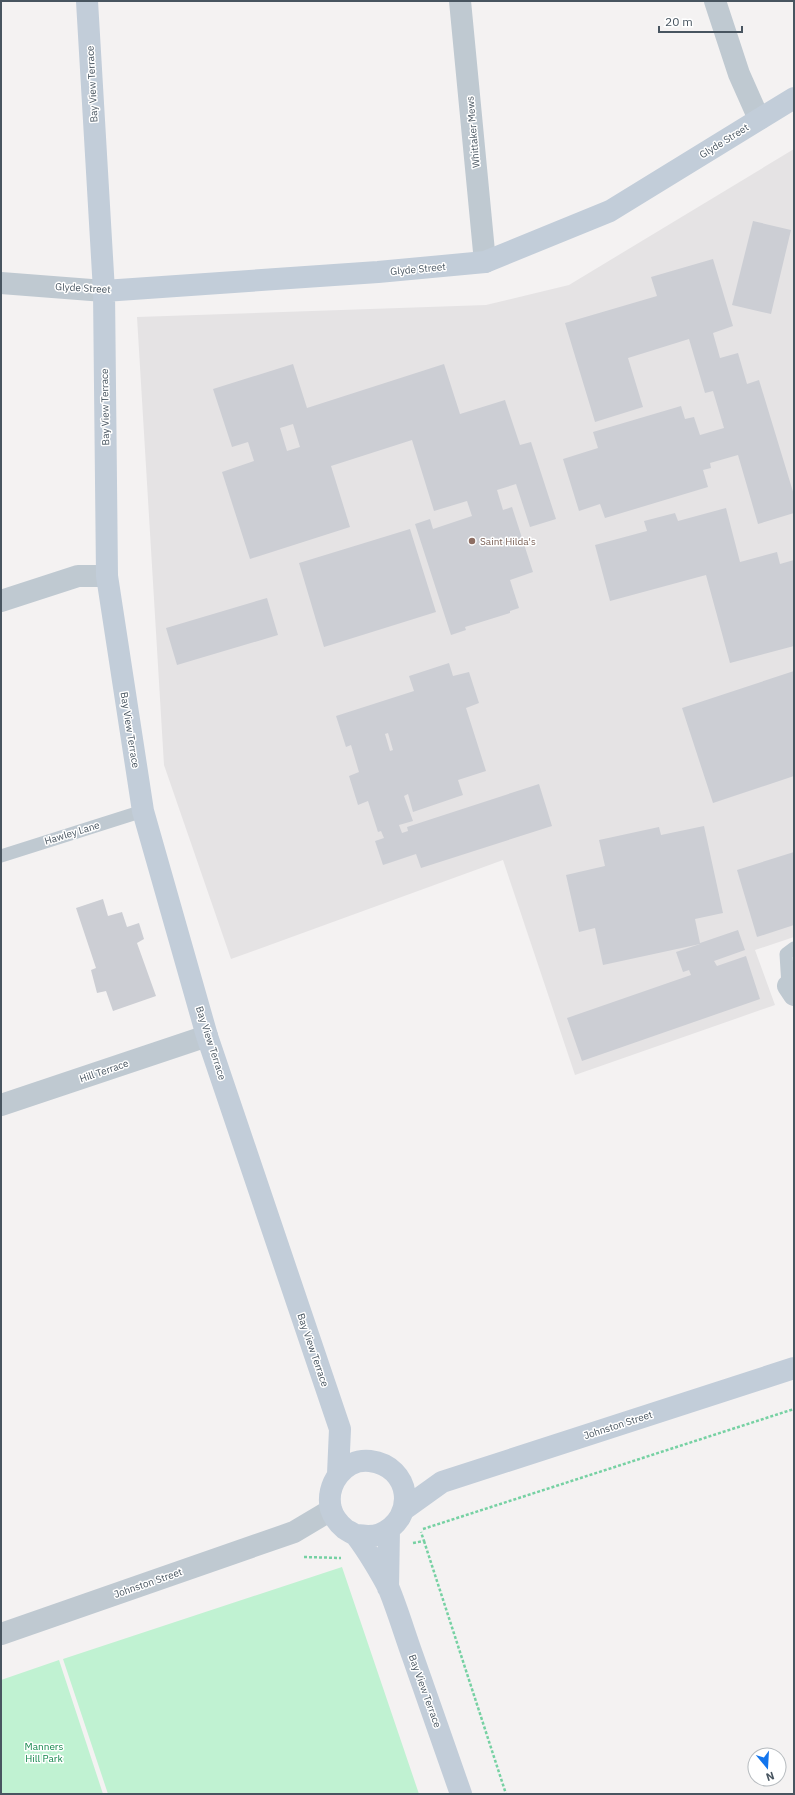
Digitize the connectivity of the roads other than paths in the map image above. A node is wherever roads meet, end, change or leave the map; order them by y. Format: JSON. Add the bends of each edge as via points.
{"nodes":[{"id":1,"x":87,"y":1,"type":"edge"},
{"id":2,"x":460,"y":1,"type":"edge"},
{"id":3,"x":715,"y":1,"type":"edge"},
{"id":4,"x":794,"y":98,"type":"edge"},
{"id":5,"x":758,"y":119,"type":"junction"},
{"id":6,"x":485,"y":262,"type":"junction"},
{"id":7,"x":1,"y":282,"type":"edge"},
{"id":8,"x":104,"y":291,"type":"junction"},
{"id":9,"x":108,"y":576,"type":"junction"},
{"id":10,"x":1,"y":601,"type":"edge"},
{"id":11,"x":143,"y":811,"type":"junction"},
{"id":12,"x":1,"y":856,"type":"edge"},
{"id":13,"x":794,"y":948,"type":"edge"},
{"id":14,"x":791,"y":991,"type":"edge"},
{"id":15,"x":207,"y":1036,"type":"junction"},
{"id":16,"x":1,"y":1105,"type":"edge"},
{"id":17,"x":794,"y":1368,"type":"edge"},
{"id":18,"x":340,"y":1429,"type":"junction"},
{"id":19,"x":374,"y":1462,"type":"junction"},
{"id":20,"x":338,"y":1474,"type":"junction"},
{"id":21,"x":400,"y":1480,"type":"junction"},
{"id":22,"x":442,"y":1482,"type":"junction"},
{"id":23,"x":331,"y":1510,"type":"junction"},
{"id":24,"x":403,"y":1510,"type":"junction"},
{"id":25,"x":389,"y":1529,"type":"junction"},
{"id":26,"x":294,"y":1532,"type":"junction"},
{"id":27,"x":351,"y":1532,"type":"junction"},
{"id":28,"x":380,"y":1558,"type":"junction"},
{"id":29,"x":1,"y":1634,"type":"edge"},
{"id":30,"x":461,"y":1794,"type":"edge"}],
"edges":[{"from":1,"to":8,"type":"street","name":"Bay View Terrace"},
{"from":2,"to":6,"type":"street","name":"Whittaker Mews"},
{"from":3,"to":5,"type":"street","via":[[738,74]]},
{"from":4,"to":5,"type":"street","name":"Glyde Street"},
{"from":5,"to":6,"type":"street","name":"Glyde Street","via":[[610,211]]},
{"from":6,"to":8,"type":"street","name":"Glyde Street","via":[[370,273]]},
{"from":7,"to":8,"type":"street","name":"Glyde Street"},
{"from":8,"to":9,"type":"street","name":"Bay View Terrace"},
{"from":9,"to":10,"type":"street","via":[[78,576]]},
{"from":9,"to":11,"type":"street","name":"Bay View Terrace"},
{"from":11,"to":12,"type":"lane","name":"Hawley Lane"},
{"from":11,"to":15,"type":"street","name":"Bay View Terrace"},
{"from":13,"to":14,"type":"lane","via":[[786,954]]},
{"from":15,"to":16,"type":"street","name":"Hill Terrace"},
{"from":15,"to":18,"type":"street","name":"Bay View Terrace"},
{"from":17,"to":22,"type":"street","name":"Johnston Street"},
{"from":18,"to":19,"type":"street","name":"Bay View Terrace"},
{"from":18,"to":20,"type":"street","name":"Bay View Terrace"},
{"from":19,"to":20,"type":"street","via":[[357,1462]]},
{"from":19,"to":21,"type":"street","via":[[390,1468]]},
{"from":20,"to":23,"type":"street","via":[[332,1486]]},
{"from":21,"to":22,"type":"street","name":"Johnston Street"},
{"from":21,"to":24,"type":"street","via":[[406,1499]]},
{"from":22,"to":24,"type":"street","name":"Johnston Street"},
{"from":23,"to":26,"type":"street","name":"Johnston Street"},
{"from":23,"to":27,"type":"street","via":[[337,1520]]},
{"from":24,"to":25,"type":"street","via":[[398,1521]]},
{"from":25,"to":27,"type":"street","via":[[379,1534]]},
{"from":25,"to":28,"type":"street"},
{"from":26,"to":27,"type":"street","name":"Johnston Street"},
{"from":26,"to":29,"type":"street","name":"Johnston Street"},
{"from":27,"to":28,"type":"street","name":"Bay View Terrace"},
{"from":28,"to":30,"type":"street","name":"Bay View Terrace","via":[[388,1588]]}]}
